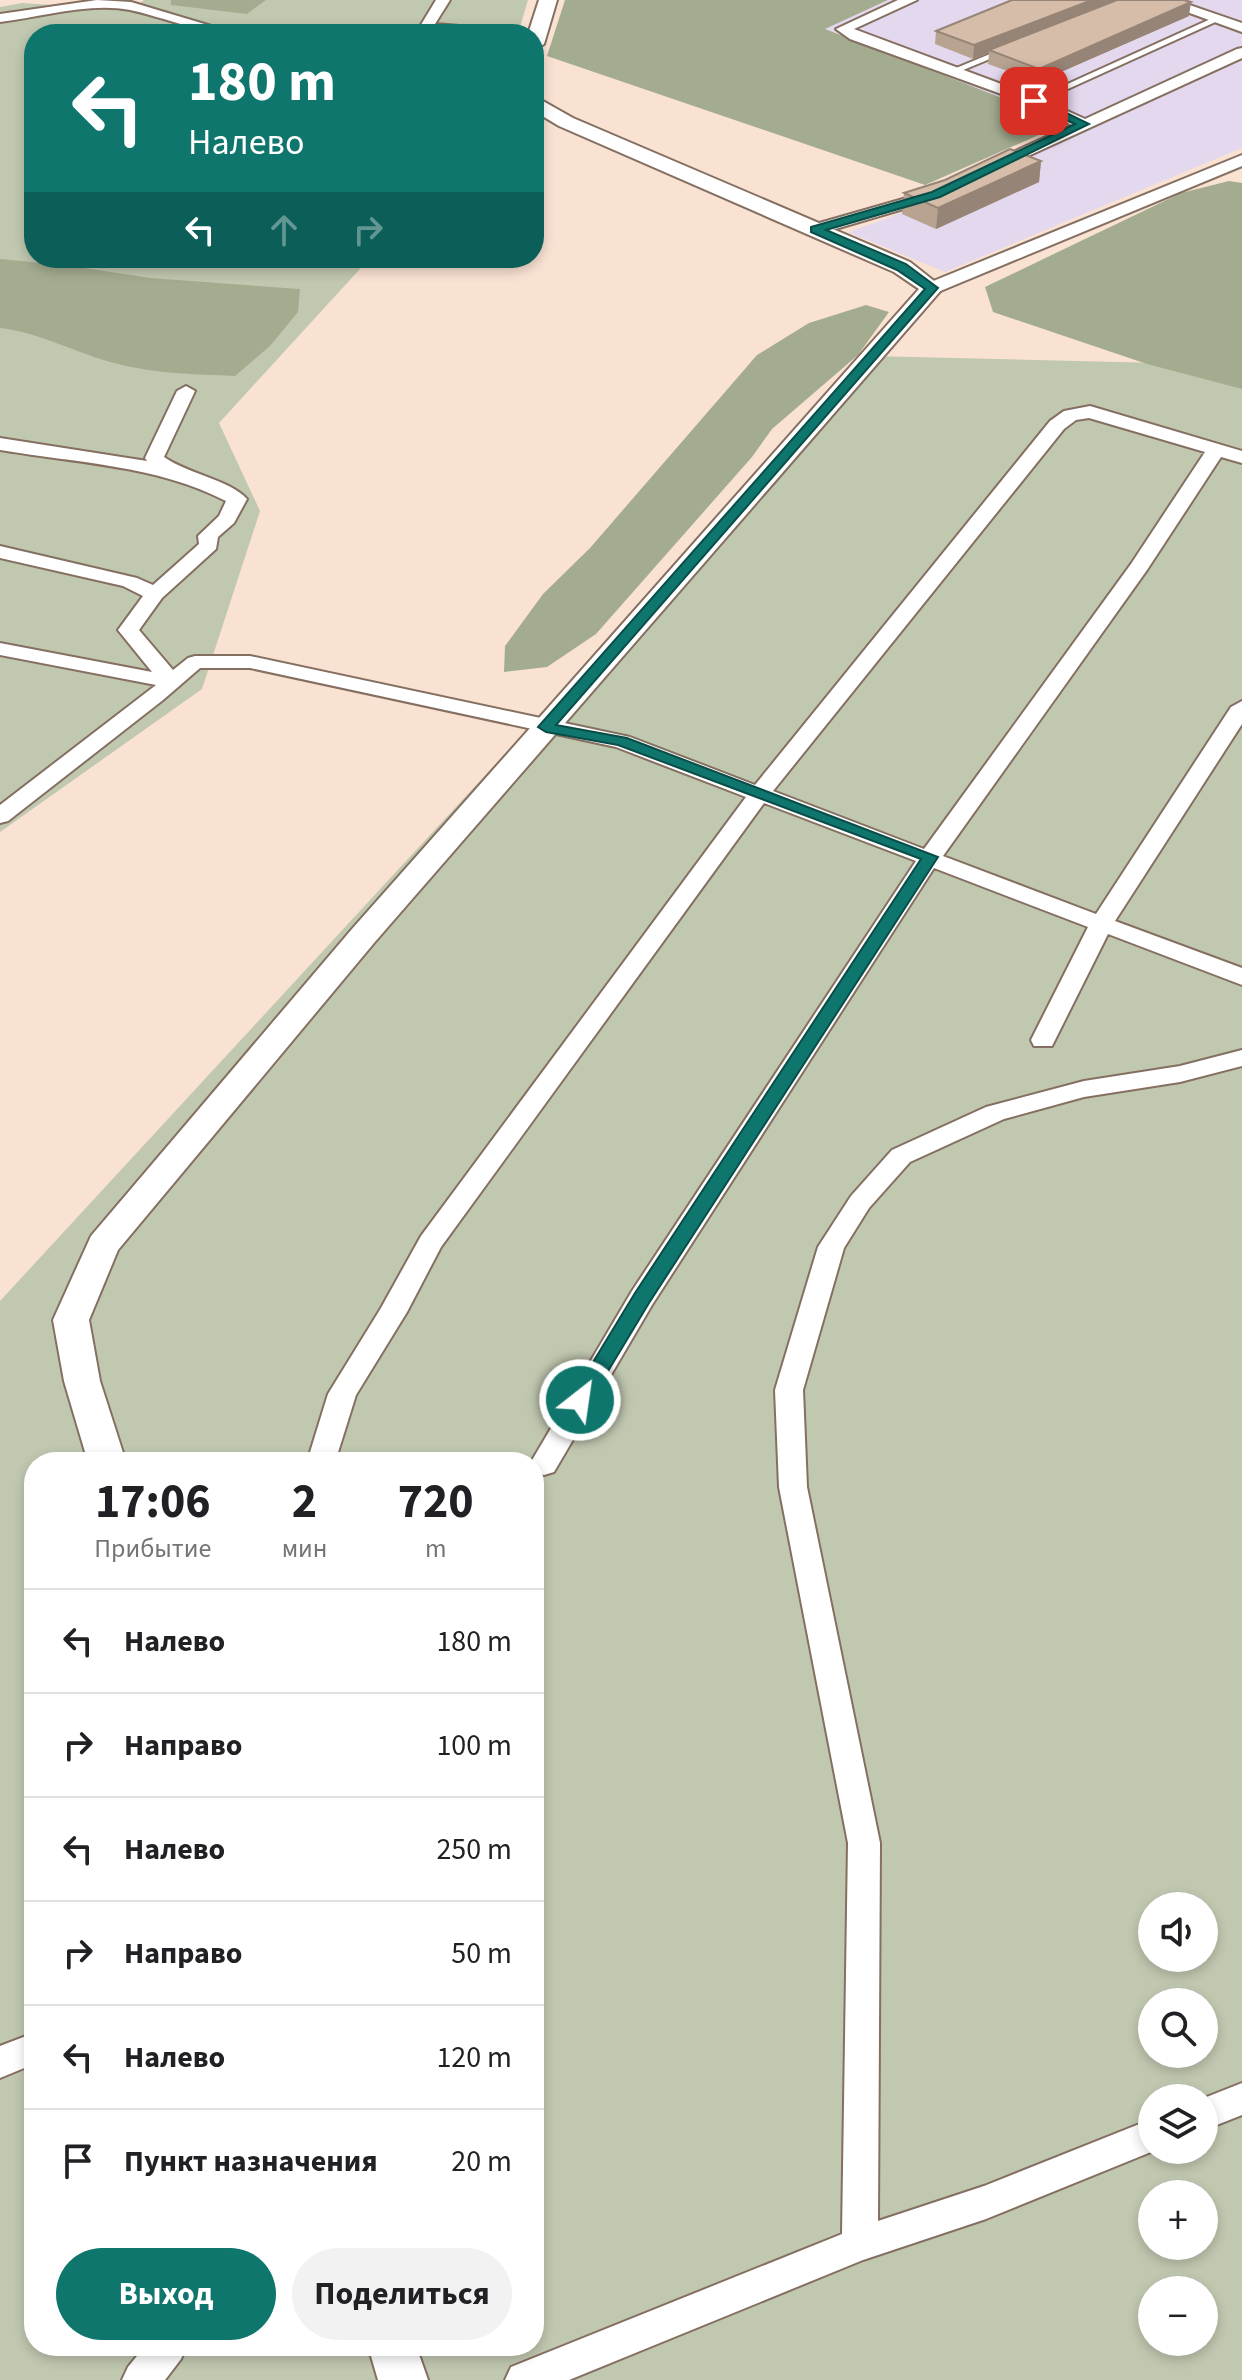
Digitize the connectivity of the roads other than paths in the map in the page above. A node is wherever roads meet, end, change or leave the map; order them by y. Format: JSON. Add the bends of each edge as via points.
{"nodes":[{"id":1,"x":443,"y":0,"type":"edge"},
{"id":2,"x":548,"y":0,"type":"edge"},
{"id":3,"x":910,"y":0,"type":"edge"},
{"id":4,"x":1161,"y":0,"type":"edge"},
{"id":5,"x":115,"y":2,"type":"edge"},
{"id":6,"x":1218,"y":19,"type":"junction"},
{"id":7,"x":1,"y":21,"type":"edge"},
{"id":8,"x":195,"y":24,"type":"edge"},
{"id":9,"x":428,"y":24,"type":"edge"},
{"id":10,"x":540,"y":24,"type":"edge"},
{"id":11,"x":1242,"y":28,"type":"edge"},
{"id":12,"x":1011,"y":49,"type":"edge"},
{"id":13,"x":1242,"y":52,"type":"edge"},
{"id":14,"x":953,"y":71,"type":"junction"},
{"id":15,"x":1034,"y":101,"type":"junction"},
{"id":16,"x":544,"y":108,"type":"edge"},
{"id":17,"x":1084,"y":124,"type":"junction"},
{"id":18,"x":1242,"y":160,"type":"edge"},
{"id":19,"x":974,"y":176,"type":"edge"},
{"id":20,"x":949,"y":188,"type":"edge"},
{"id":21,"x":815,"y":230,"type":"junction"},
{"id":22,"x":932,"y":288,"type":"junction"},
{"id":23,"x":186,"y":391,"type":"dead end"},
{"id":24,"x":0,"y":444,"type":"edge"},
{"id":25,"x":1216,"y":449,"type":"junction"},
{"id":26,"x":1242,"y":457,"type":"edge"},
{"id":27,"x":174,"y":473,"type":"junction"},
{"id":28,"x":0,"y":552,"type":"edge"},
{"id":29,"x":155,"y":594,"type":"junction"},
{"id":30,"x":0,"y":649,"type":"edge"},
{"id":31,"x":172,"y":682,"type":"junction"},
{"id":32,"x":1242,"y":707,"type":"edge"},
{"id":33,"x":546,"y":727,"type":"junction"},
{"id":34,"x":760,"y":793,"type":"junction"},
{"id":35,"x":6,"y":807,"type":"edge"},
{"id":36,"x":930,"y":857,"type":"junction"},
{"id":37,"x":1101,"y":924,"type":"junction"},
{"id":38,"x":1242,"y":977,"type":"edge"},
{"id":39,"x":1043,"y":1040,"type":"dead end"},
{"id":40,"x":1242,"y":1058,"type":"edge"},
{"id":41,"x":104,"y":1452,"type":"edge"},
{"id":42,"x":324,"y":1452,"type":"edge"},
{"id":43,"x":544,"y":1464,"type":"dead end"},
{"id":44,"x":24,"y":2052,"type":"edge"},
{"id":45,"x":0,"y":2062,"type":"edge"},
{"id":46,"x":1242,"y":2099,"type":"edge"},
{"id":47,"x":1218,"y":2108,"type":"edge"},
{"id":48,"x":1138,"y":2141,"type":"edge"},
{"id":49,"x":860,"y":2244,"type":"junction"},
{"id":50,"x":160,"y":2356,"type":"edge"},
{"id":51,"x":395,"y":2356,"type":"edge"},
{"id":52,"x":141,"y":2380,"type":"edge"},
{"id":53,"x":403,"y":2380,"type":"edge"},
{"id":54,"x":524,"y":2380,"type":"edge"}],
"edges":[{"from":1,"to":9,"type":"street"},
{"from":2,"to":10,"type":"street"},
{"from":3,"to":14,"type":"street","via":[[843,29]]},
{"from":4,"to":6,"type":"street"},
{"from":5,"to":7,"type":"street"},
{"from":5,"to":8,"type":"street"},
{"from":6,"to":11,"type":"street"},
{"from":6,"to":15,"type":"lane"},
{"from":12,"to":14,"type":"lane"},
{"from":13,"to":17,"type":"street"},
{"from":14,"to":15,"type":"street"},
{"from":15,"to":17,"type":"street"},
{"from":16,"to":21,"type":"street"},
{"from":17,"to":19,"type":"street"},
{"from":18,"to":22,"type":"street"},
{"from":20,"to":21,"type":"street"},
{"from":21,"to":22,"type":"street","via":[[902,267]]},
{"from":22,"to":33,"type":"street"},
{"from":23,"to":27,"type":"street","via":[[154,458]]},
{"from":24,"to":27,"type":"street"},
{"from":25,"to":26,"type":"street"},
{"from":25,"to":34,"type":"street","via":[[1090,412],[1071,415],[1057,425]]},
{"from":25,"to":36,"type":"street","via":[[1140,566]]},
{"from":27,"to":29,"type":"street","via":[[212,484],[237,499],[227,519],[208,536],[209,545]]},
{"from":28,"to":29,"type":"street","via":[[130,582]]},
{"from":29,"to":31,"type":"street","via":[[128,630]]},
{"from":30,"to":31,"type":"street"},
{"from":31,"to":33,"type":"street","via":[[195,662],[250,662]]},
{"from":31,"to":35,"type":"street"},
{"from":32,"to":37,"type":"street"},
{"from":33,"to":34,"type":"street","via":[[622,742]]},
{"from":33,"to":41,"type":"street","via":[[103,1245],[71,1320],[82,1381]]},
{"from":34,"to":36,"type":"street"},
{"from":34,"to":42,"type":"street","via":[[430,1243],[342,1394]]},
{"from":36,"to":37,"type":"street"},
{"from":36,"to":43,"type":"street","via":[[642,1298]]},
{"from":37,"to":38,"type":"street"},
{"from":37,"to":39,"type":"street"},
{"from":40,"to":49,"type":"street","via":[[1084,1089],[995,1113],[901,1156],[860,1202],[831,1247],[789,1390],[793,1487],[864,1843]]},
{"from":44,"to":45,"type":"street"},
{"from":46,"to":47,"type":"street"},
{"from":48,"to":49,"type":"street","via":[[986,2202]]},
{"from":49,"to":54,"type":"street"},
{"from":50,"to":52,"type":"street"},
{"from":51,"to":53,"type":"street"}]}
